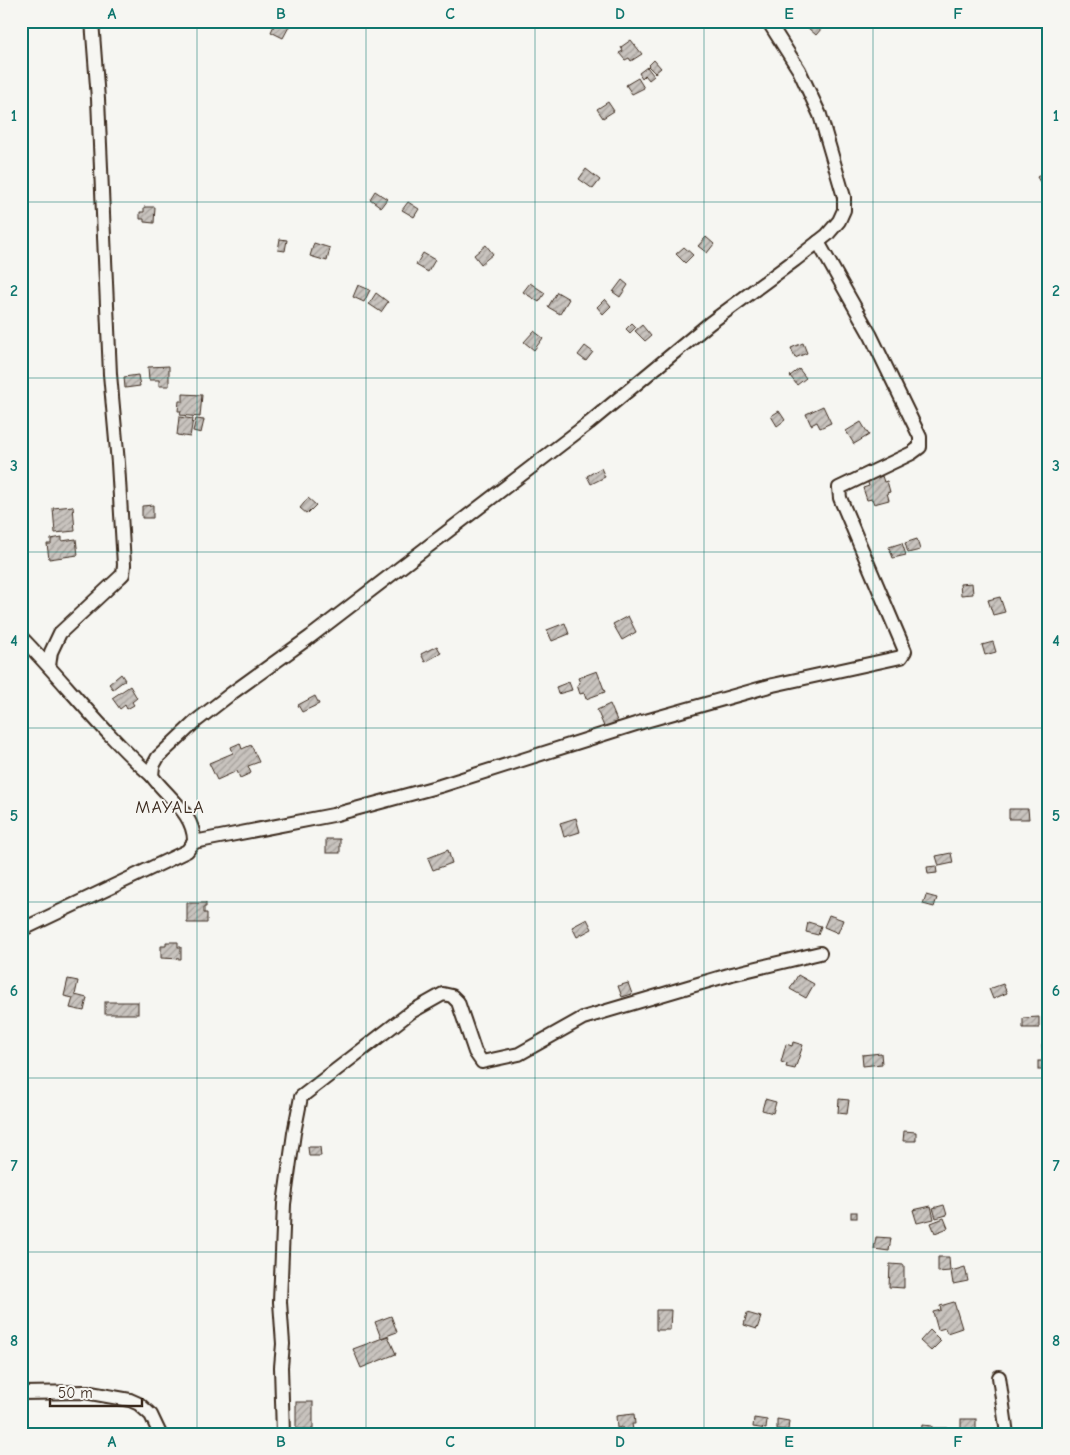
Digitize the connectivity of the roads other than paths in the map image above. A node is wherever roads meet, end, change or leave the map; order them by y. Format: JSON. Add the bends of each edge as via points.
{"nodes":[{"id":1,"x":92,"y":21,"type":"edge"},
{"id":2,"x":768,"y":21,"type":"edge"},
{"id":3,"x":818,"y":242,"type":"junction"},
{"id":4,"x":23,"y":641,"type":"edge"},
{"id":5,"x":49,"y":666,"type":"junction"},
{"id":6,"x":152,"y":776,"type":"junction"},
{"id":7,"x":194,"y":842,"type":"junction"},
{"id":8,"x":21,"y":930,"type":"edge"},
{"id":9,"x":820,"y":953,"type":"dead end"},
{"id":10,"x":999,"y":1377,"type":"dead end"},
{"id":11,"x":21,"y":1393,"type":"edge"},
{"id":12,"x":160,"y":1434,"type":"edge"},
{"id":13,"x":283,"y":1434,"type":"edge"},
{"id":14,"x":1007,"y":1434,"type":"edge"}],
"edges":[{"from":1,"to":5,"type":"street","via":[[110,374],[124,565],[123,574],[60,634],[51,652]]},
{"from":2,"to":3,"type":"street","via":[[799,70],[820,115],[844,197],[844,210],[839,222]]},
{"from":3,"to":6,"type":"street","via":[[710,323],[589,423],[203,716],[158,757],[152,766]]},
{"from":3,"to":7,"type":"street","via":[[871,336],[920,437],[920,447],[839,488],[840,498],[906,651],[901,657],[773,685],[334,815]]},
{"from":4,"to":5,"type":"street"},
{"from":5,"to":6,"type":"street","via":[[110,736]]},
{"from":6,"to":7,"type":"street","via":[[188,819]]},
{"from":7,"to":8,"type":"street","via":[[178,856]]},
{"from":9,"to":13,"type":"street","via":[[732,974],[583,1018],[519,1054],[482,1062],[475,1052],[458,1002],[443,994],[411,1012],[301,1097],[284,1204],[280,1302]]},
{"from":10,"to":14,"type":"street"},
{"from":11,"to":12,"type":"street","via":[[85,1392],[130,1400],[151,1415]]}]}
